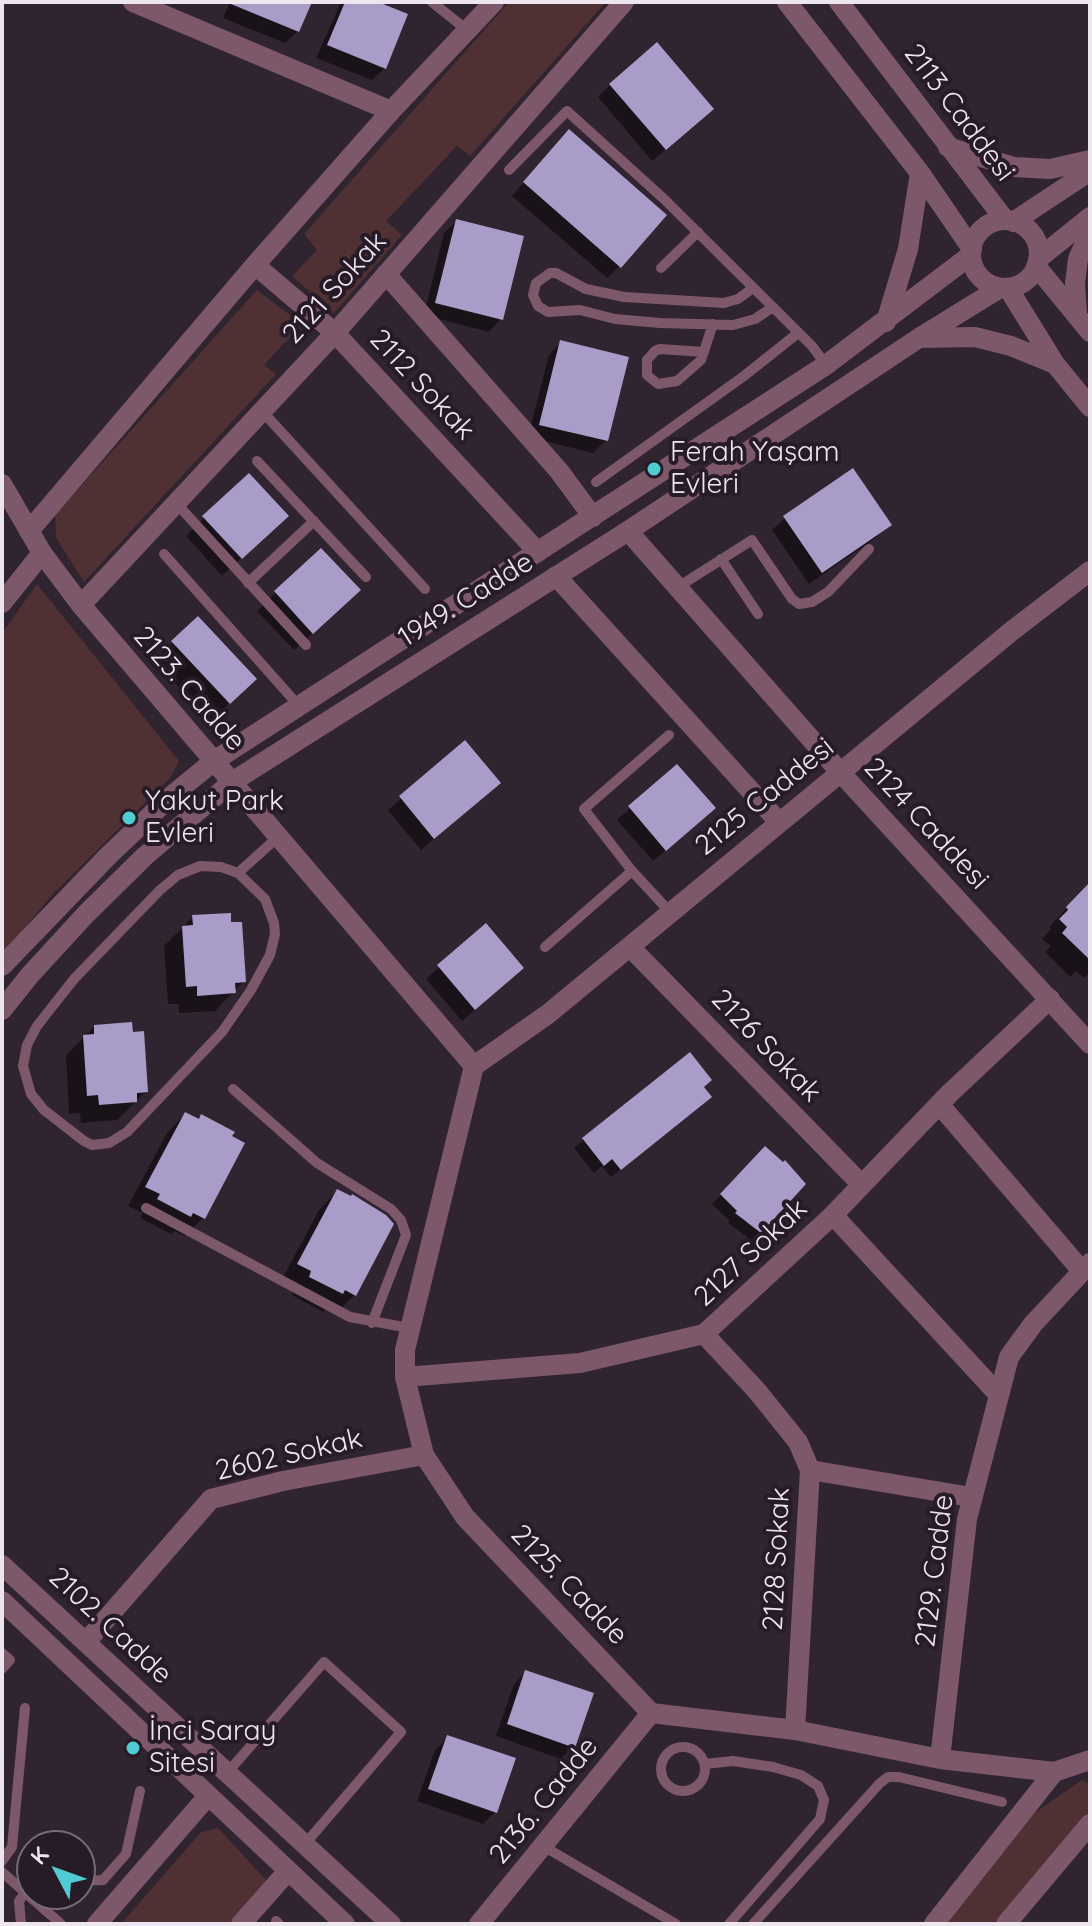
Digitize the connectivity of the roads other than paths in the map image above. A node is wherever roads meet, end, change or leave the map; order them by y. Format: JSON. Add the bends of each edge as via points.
{"nodes":[{"id":1,"x":133,"y":2,"type":"edge"},
{"id":2,"x":432,"y":2,"type":"edge"},
{"id":3,"x":494,"y":2,"type":"edge"},
{"id":4,"x":624,"y":2,"type":"edge"},
{"id":5,"x":787,"y":2,"type":"edge"},
{"id":6,"x":839,"y":2,"type":"edge"},
{"id":7,"x":157,"y":7,"type":"edge"},
{"id":8,"x":467,"y":30,"type":"junction"},
{"id":9,"x":391,"y":111,"type":"junction"},
{"id":10,"x":948,"y":147,"type":"junction"},
{"id":11,"x":1090,"y":160,"type":"edge"},
{"id":12,"x":509,"y":170,"type":"dead end"},
{"id":13,"x":1090,"y":171,"type":"edge"},
{"id":14,"x":920,"y":173,"type":"junction"},
{"id":15,"x":1090,"y":217,"type":"edge"},
{"id":16,"x":1009,"y":221,"type":"junction"},
{"id":17,"x":698,"y":232,"type":"junction"},
{"id":18,"x":1090,"y":232,"type":"edge"},
{"id":19,"x":971,"y":252,"type":"junction"},
{"id":20,"x":1037,"y":263,"type":"junction"},
{"id":21,"x":255,"y":265,"type":"junction"},
{"id":22,"x":661,"y":268,"type":"dead end"},
{"id":23,"x":386,"y":274,"type":"junction"},
{"id":24,"x":753,"y":288,"type":"junction"},
{"id":25,"x":1004,"y":288,"type":"junction"},
{"id":26,"x":773,"y":307,"type":"junction"},
{"id":27,"x":1077,"y":314,"type":"junction"},
{"id":28,"x":886,"y":322,"type":"junction"},
{"id":29,"x":713,"y":324,"type":"junction"},
{"id":30,"x":1090,"y":332,"type":"edge"},
{"id":31,"x":335,"y":333,"type":"junction"},
{"id":32,"x":798,"y":333,"type":"junction"},
{"id":33,"x":919,"y":338,"type":"junction"},
{"id":34,"x":704,"y":352,"type":"junction"},
{"id":35,"x":1055,"y":364,"type":"junction"},
{"id":36,"x":826,"y":365,"type":"junction"},
{"id":37,"x":1090,"y":407,"type":"edge"},
{"id":38,"x":262,"y":411,"type":"junction"},
{"id":39,"x":257,"y":461,"type":"dead end"},
{"id":40,"x":596,"y":482,"type":"dead end"},
{"id":41,"x":2,"y":484,"type":"edge"},
{"id":42,"x":176,"y":503,"type":"junction"},
{"id":43,"x":593,"y":517,"type":"junction"},
{"id":44,"x":314,"y":521,"type":"junction"},
{"id":45,"x":29,"y":531,"type":"junction"},
{"id":46,"x":628,"y":531,"type":"junction"},
{"id":47,"x":869,"y":549,"type":"dead end"},
{"id":48,"x":538,"y":552,"type":"junction"},
{"id":49,"x":42,"y":553,"type":"junction"},
{"id":50,"x":164,"y":554,"type":"dead end"},
{"id":51,"x":721,"y":559,"type":"junction"},
{"id":52,"x":1090,"y":571,"type":"edge"},
{"id":53,"x":556,"y":576,"type":"junction"},
{"id":54,"x":366,"y":577,"type":"dead end"},
{"id":55,"x":248,"y":583,"type":"junction"},
{"id":56,"x":678,"y":587,"type":"junction"},
{"id":57,"x":425,"y":589,"type":"dead end"},
{"id":58,"x":2,"y":603,"type":"edge"},
{"id":59,"x":81,"y":605,"type":"junction"},
{"id":60,"x":758,"y":614,"type":"dead end"},
{"id":61,"x":306,"y":645,"type":"dead end"},
{"id":62,"x":299,"y":706,"type":"junction"},
{"id":63,"x":669,"y":735,"type":"dead end"},
{"id":64,"x":214,"y":761,"type":"junction"},
{"id":65,"x":840,"y":772,"type":"junction"},
{"id":66,"x":232,"y":782,"type":"junction"},
{"id":67,"x":779,"y":822,"type":"junction"},
{"id":68,"x":279,"y":836,"type":"junction"},
{"id":69,"x":632,"y":871,"type":"junction"},
{"id":70,"x":238,"y":873,"type":"junction"},
{"id":71,"x":669,"y":911,"type":"junction"},
{"id":72,"x":545,"y":947,"type":"dead end"},
{"id":73,"x":630,"y":947,"type":"junction"},
{"id":74,"x":2,"y":966,"type":"edge"},
{"id":75,"x":1050,"y":999,"type":"junction"},
{"id":76,"x":2,"y":1010,"type":"edge"},
{"id":77,"x":1090,"y":1044,"type":"edge"},
{"id":78,"x":474,"y":1066,"type":"junction"},
{"id":79,"x":233,"y":1089,"type":"dead end"},
{"id":80,"x":939,"y":1104,"type":"junction"},
{"id":81,"x":862,"y":1185,"type":"junction"},
{"id":82,"x":146,"y":1208,"type":"dead end"},
{"id":83,"x":833,"y":1215,"type":"junction"},
{"id":84,"x":1086,"y":1267,"type":"edge"},
{"id":85,"x":372,"y":1323,"type":"junction"},
{"id":86,"x":409,"y":1328,"type":"junction"},
{"id":87,"x":704,"y":1334,"type":"junction"},
{"id":88,"x":405,"y":1377,"type":"junction"},
{"id":89,"x":998,"y":1394,"type":"junction"},
{"id":90,"x":424,"y":1455,"type":"junction"},
{"id":91,"x":810,"y":1470,"type":"junction"},
{"id":92,"x":971,"y":1497,"type":"junction"},
{"id":93,"x":2,"y":1565,"type":"edge"},
{"id":94,"x":2,"y":1601,"type":"edge"},
{"id":95,"x":86,"y":1642,"type":"junction"},
{"id":96,"x":2,"y":1653,"type":"edge"},
{"id":97,"x":2,"y":1669,"type":"edge"},
{"id":98,"x":25,"y":1708,"type":"dead end"},
{"id":99,"x":651,"y":1713,"type":"junction"},
{"id":100,"x":795,"y":1730,"type":"junction"},
{"id":101,"x":940,"y":1759,"type":"junction"},
{"id":102,"x":1090,"y":1760,"type":"edge"},
{"id":103,"x":705,"y":1764,"type":"junction"},
{"id":104,"x":1054,"y":1772,"type":"junction"},
{"id":105,"x":227,"y":1773,"type":"junction"},
{"id":106,"x":140,"y":1791,"type":"dead end"},
{"id":107,"x":208,"y":1796,"type":"junction"},
{"id":108,"x":1002,"y":1802,"type":"dead end"},
{"id":109,"x":1090,"y":1824,"type":"edge"},
{"id":110,"x":305,"y":1844,"type":"junction"},
{"id":111,"x":543,"y":1846,"type":"junction"},
{"id":112,"x":2,"y":1861,"type":"edge"},
{"id":113,"x":288,"y":1871,"type":"junction"},
{"id":114,"x":96,"y":1880,"type":"edge"},
{"id":115,"x":97,"y":1924,"type":"edge"},
{"id":116,"x":241,"y":1924,"type":"edge"},
{"id":117,"x":345,"y":1924,"type":"edge"},
{"id":118,"x":391,"y":1924,"type":"edge"},
{"id":119,"x":479,"y":1924,"type":"edge"},
{"id":120,"x":676,"y":1924,"type":"edge"},
{"id":121,"x":729,"y":1924,"type":"edge"},
{"id":122,"x":753,"y":1924,"type":"edge"},
{"id":123,"x":934,"y":1924,"type":"edge"},
{"id":124,"x":1006,"y":1924,"type":"edge"}],
"edges":[{"from":1,"to":7,"type":"street"},
{"from":2,"to":8,"type":"lane"},
{"from":3,"to":8,"type":"street"},
{"from":4,"to":23,"type":"street","name":"2121 Sokak"},
{"from":5,"to":14,"type":"street"},
{"from":6,"to":10,"type":"street","name":"2113 Caddesi"},
{"from":7,"to":9,"type":"street"},
{"from":8,"to":9,"type":"street"},
{"from":9,"to":21,"type":"street"},
{"from":10,"to":11,"type":"street","via":[[1014,167],[1050,169]]},
{"from":10,"to":16,"type":"street","name":"2113 Caddesi"},
{"from":12,"to":17,"type":"lane","via":[[567,111]]},
{"from":13,"to":16,"type":"street"},
{"from":14,"to":19,"type":"street"},
{"from":14,"to":28,"type":"street","via":[[908,249]]},
{"from":15,"to":20,"type":"street"},
{"from":16,"to":19,"type":"street","via":[[983,229]]},
{"from":16,"to":20,"type":"street","via":[[1033,235]]},
{"from":17,"to":22,"type":"lane"},
{"from":17,"to":24,"type":"lane"},
{"from":18,"to":27,"type":"street","via":[[1078,259]]},
{"from":19,"to":25,"type":"street","via":[[978,274],[988,284]]},
{"from":19,"to":28,"type":"street","name":"1949. Cadde"},
{"from":20,"to":25,"type":"street","via":[[1028,279]]},
{"from":20,"to":27,"type":"street"},
{"from":21,"to":31,"type":"street","name":"2112 Sokak"},
{"from":21,"to":45,"type":"street"},
{"from":23,"to":31,"type":"street","name":"2121 Sokak"},
{"from":23,"to":43,"type":"street"},
{"from":24,"to":26,"type":"lane"},
{"from":24,"to":29,"type":"lane","via":[[731,302],[716,303],[613,296],[556,273],[540,278],[534,288],[538,306],[548,312],[570,309],[637,322]]},
{"from":25,"to":33,"type":"street","name":"1949. Cadde"},
{"from":25,"to":35,"type":"street"},
{"from":26,"to":29,"type":"lane","via":[[744,323]]},
{"from":26,"to":32,"type":"lane"},
{"from":27,"to":30,"type":"street"},
{"from":28,"to":36,"type":"street","name":"1949. Cadde"},
{"from":29,"to":34,"type":"lane"},
{"from":31,"to":38,"type":"street","name":"2121 Sokak"},
{"from":31,"to":48,"type":"street","name":"2112 Sokak"},
{"from":32,"to":36,"type":"lane"},
{"from":32,"to":40,"type":"lane"},
{"from":33,"to":35,"type":"street","via":[[975,337]]},
{"from":33,"to":46,"type":"street","name":"1949. Cadde"},
{"from":34,"to":34,"type":"lane","via":[[655,351],[647,360],[647,375],[658,384],[677,381]]},
{"from":35,"to":37,"type":"street"},
{"from":36,"to":43,"type":"street","name":"1949. Cadde"},
{"from":38,"to":42,"type":"street","name":"2121 Sokak"},
{"from":38,"to":57,"type":"lane"},
{"from":39,"to":44,"type":"lane"},
{"from":41,"to":45,"type":"street","name":"2123. Cadde"},
{"from":42,"to":55,"type":"lane"},
{"from":42,"to":59,"type":"street","name":"2121 Sokak"},
{"from":43,"to":48,"type":"street","name":"1949. Cadde"},
{"from":44,"to":54,"type":"lane"},
{"from":44,"to":55,"type":"lane"},
{"from":45,"to":49,"type":"street","name":"2123. Cadde"},
{"from":46,"to":53,"type":"street","name":"1949. Cadde"},
{"from":46,"to":56,"type":"street","name":"2124 Caddesi"},
{"from":47,"to":51,"type":"lane","via":[[828,592],[799,604],[752,540]]},
{"from":48,"to":62,"type":"street","name":"1949. Cadde"},
{"from":49,"to":58,"type":"street"},
{"from":49,"to":59,"type":"street","name":"2123. Cadde"},
{"from":50,"to":62,"type":"lane"},
{"from":51,"to":56,"type":"lane"},
{"from":51,"to":60,"type":"lane"},
{"from":52,"to":65,"type":"street","name":"2125 Caddesi"},
{"from":53,"to":66,"type":"street","name":"1949. Cadde"},
{"from":53,"to":67,"type":"street"},
{"from":55,"to":61,"type":"lane"},
{"from":56,"to":65,"type":"street","name":"2124 Caddesi"},
{"from":59,"to":64,"type":"street","name":"2123. Cadde"},
{"from":62,"to":64,"type":"street","name":"1949. Cadde"},
{"from":63,"to":69,"type":"lane","via":[[584,809]]},
{"from":64,"to":66,"type":"street","name":"2123. Cadde"},
{"from":64,"to":74,"type":"street","name":"1949. Cadde","via":[[108,856]]},
{"from":65,"to":67,"type":"street","name":"2125 Caddesi"},
{"from":65,"to":75,"type":"street","name":"2124 Caddesi"},
{"from":66,"to":68,"type":"street","name":"2123. Cadde"},
{"from":66,"to":76,"type":"street","name":"1949. Cadde","via":[[96,904]]},
{"from":67,"to":71,"type":"street","name":"2125 Caddesi"},
{"from":68,"to":70,"type":"lane"},
{"from":68,"to":78,"type":"street","name":"2123. Cadde"},
{"from":69,"to":71,"type":"lane"},
{"from":69,"to":72,"type":"lane"},
{"from":70,"to":70,"type":"lane","via":[[200,866],[169,882],[74,979],[31,1035],[23,1066],[31,1094],[84,1141],[109,1143],[127,1132],[208,1049],[251,990],[270,955],[274,923],[265,899]]},
{"from":71,"to":73,"type":"street","name":"2125 Caddesi"},
{"from":73,"to":78,"type":"street","name":"2125 Caddesi"},
{"from":73,"to":81,"type":"street","name":"2126 Sokak"},
{"from":75,"to":77,"type":"street","name":"2124 Caddesi"},
{"from":75,"to":80,"type":"street","name":"2127 Sokak"},
{"from":78,"to":86,"type":"street","name":"2125. Cadde"},
{"from":79,"to":85,"type":"lane","via":[[317,1163],[401,1220],[406,1235]]},
{"from":80,"to":81,"type":"street","name":"2127 Sokak"},
{"from":80,"to":84,"type":"street"},
{"from":81,"to":83,"type":"street","name":"2127 Sokak"},
{"from":82,"to":85,"type":"lane","via":[[350,1317]]},
{"from":83,"to":87,"type":"street","name":"2127 Sokak"},
{"from":83,"to":89,"type":"street"},
{"from":84,"to":89,"type":"street","name":"2129. Cadde","via":[[1009,1357]]},
{"from":85,"to":86,"type":"lane"},
{"from":86,"to":88,"type":"street","name":"2125. Cadde"},
{"from":87,"to":88,"type":"street","name":"2127 Sokak","via":[[580,1363]]},
{"from":87,"to":91,"type":"street","name":"2128 Sokak","via":[[798,1442]]},
{"from":88,"to":90,"type":"street","name":"2125. Cadde"},
{"from":89,"to":92,"type":"street","name":"2129. Cadde"},
{"from":90,"to":95,"type":"street","name":"2602 Sokak","via":[[211,1499]]},
{"from":90,"to":99,"type":"street","name":"2125. Cadde","via":[[465,1517]]},
{"from":91,"to":92,"type":"street"},
{"from":91,"to":100,"type":"street","name":"2128 Sokak"},
{"from":92,"to":101,"type":"street","name":"2129. Cadde"},
{"from":93,"to":95,"type":"street","name":"2102. Cadde"},
{"from":94,"to":107,"type":"street","name":"2102. Cadde"},
{"from":95,"to":105,"type":"street","name":"2102. Cadde"},
{"from":96,"to":97,"type":"lane","via":[[10,1660]]},
{"from":98,"to":112,"type":"lane","via":[[12,1847]]},
{"from":99,"to":100,"type":"street"},
{"from":99,"to":111,"type":"street","name":"2136. Cadde"},
{"from":100,"to":101,"type":"street"},
{"from":101,"to":104,"type":"street"},
{"from":102,"to":104,"type":"street"},
{"from":103,"to":103,"type":"lane","via":[[692,1749],[682,1747],[665,1756],[661,1775],[674,1790],[684,1792],[701,1783]]},
{"from":103,"to":121,"type":"lane","via":[[733,1761],[801,1775],[818,1786],[824,1800],[820,1819]]},
{"from":104,"to":123,"type":"street"},
{"from":105,"to":110,"type":"street","name":"2102. Cadde"},
{"from":105,"to":110,"type":"lane","via":[[324,1662],[401,1732]]},
{"from":106,"to":114,"type":"lane","via":[[126,1854],[103,1880]]},
{"from":107,"to":113,"type":"street","name":"2102. Cadde"},
{"from":107,"to":115,"type":"street"},
{"from":108,"to":122,"type":"lane","via":[[888,1777]]},
{"from":109,"to":124,"type":"street"},
{"from":110,"to":118,"type":"street","name":"2102. Cadde"},
{"from":111,"to":119,"type":"street","name":"2136. Cadde"},
{"from":111,"to":120,"type":"lane"},
{"from":113,"to":116,"type":"street"},
{"from":113,"to":117,"type":"street","name":"2102. Cadde"}]}
